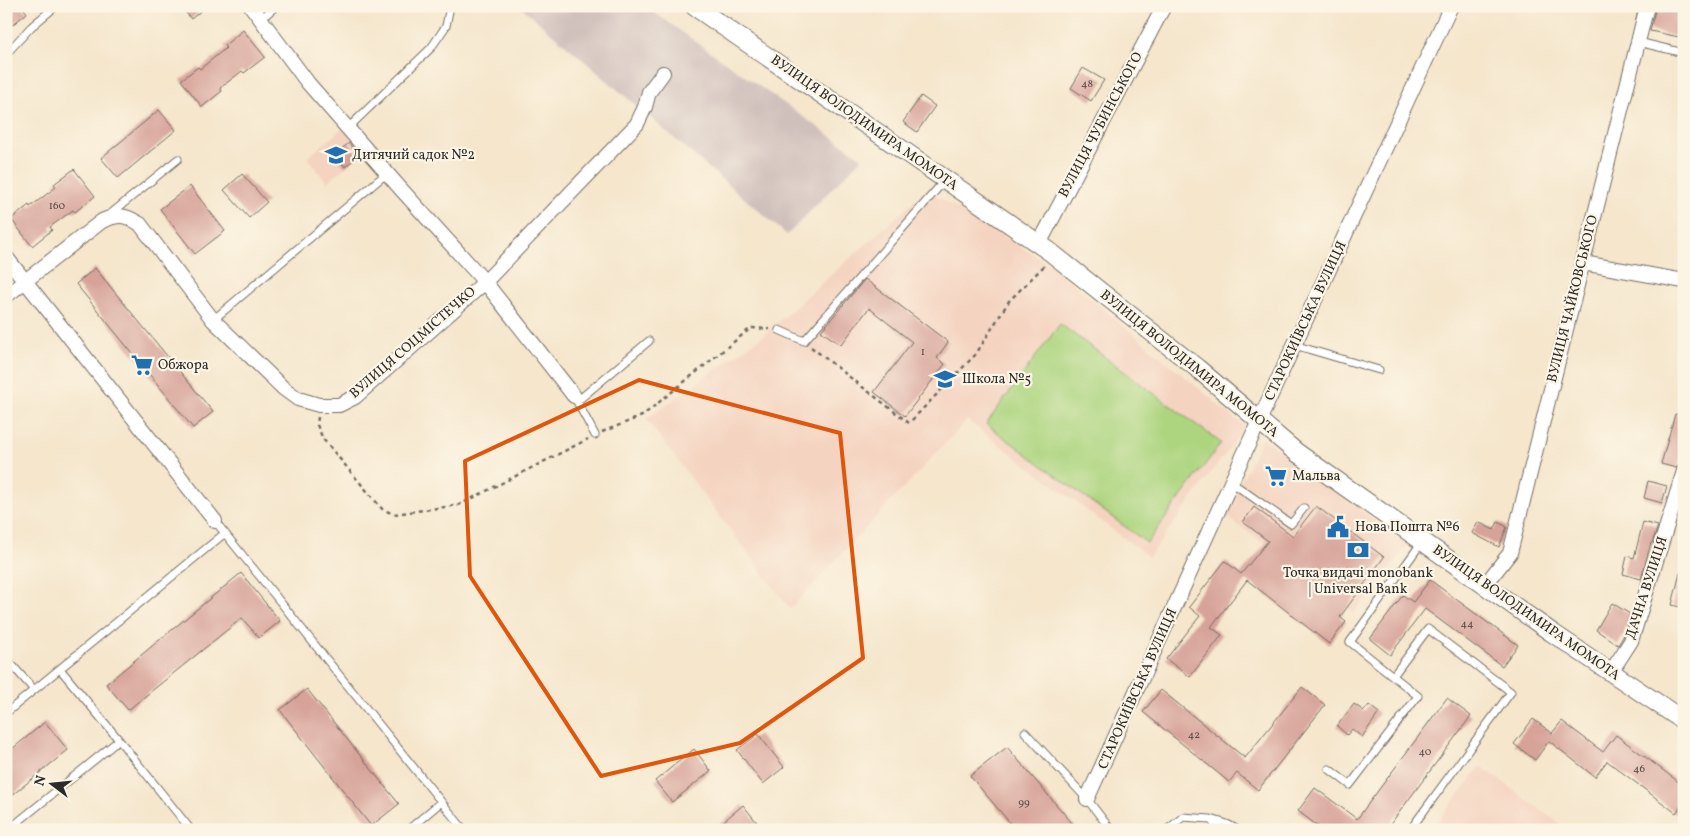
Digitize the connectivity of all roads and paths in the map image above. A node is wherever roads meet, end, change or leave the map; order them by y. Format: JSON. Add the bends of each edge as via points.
{"nodes":[{"id":1,"x":56,"y":6,"type":"edge"},
{"id":2,"x":251,"y":6,"type":"edge"},
{"id":3,"x":276,"y":6,"type":"edge"},
{"id":4,"x":450,"y":6,"type":"edge"},
{"id":5,"x":694,"y":6,"type":"edge"},
{"id":6,"x":1164,"y":6,"type":"edge"},
{"id":7,"x":1451,"y":6,"type":"edge"},
{"id":8,"x":1647,"y":6,"type":"edge"},
{"id":9,"x":261,"y":19,"type":"junction"},
{"id":10,"x":1638,"y":42,"type":"junction"},
{"id":11,"x":1684,"y":53,"type":"edge"},
{"id":12,"x":6,"y":54,"type":"edge"},
{"id":13,"x":663,"y":73,"type":"dead end"},
{"id":14,"x":348,"y":128,"type":"junction"},
{"id":15,"x":178,"y":159,"type":"dead end"},
{"id":16,"x":387,"y":173,"type":"junction"},
{"id":17,"x":946,"y":180,"type":"junction"},
{"id":18,"x":102,"y":220,"type":"junction"},
{"id":19,"x":1039,"y":244,"type":"junction"},
{"id":20,"x":1054,"y":255,"type":"junction"},
{"id":21,"x":6,"y":258,"type":"edge"},
{"id":22,"x":1583,"y":263,"type":"junction"},
{"id":23,"x":25,"y":281,"type":"junction"},
{"id":24,"x":1684,"y":281,"type":"edge"},
{"id":25,"x":485,"y":282,"type":"junction"},
{"id":26,"x":6,"y":296,"type":"edge"},
{"id":27,"x":214,"y":320,"type":"junction"},
{"id":28,"x":780,"y":330,"type":"joint"},
{"id":29,"x":649,"y":340,"type":"dead end"},
{"id":30,"x":804,"y":342,"type":"junction"},
{"id":31,"x":1294,"y":345,"type":"junction"},
{"id":32,"x":1379,"y":370,"type":"dead end"},
{"id":33,"x":574,"y":396,"type":"junction"},
{"id":34,"x":319,"y":405,"type":"junction"},
{"id":35,"x":1259,"y":421,"type":"junction"},
{"id":36,"x":595,"y":435,"type":"junction"},
{"id":37,"x":1684,"y":470,"type":"edge"},
{"id":38,"x":1231,"y":482,"type":"junction"},
{"id":39,"x":1304,"y":508,"type":"dead end"},
{"id":40,"x":215,"y":522,"type":"joint"},
{"id":41,"x":225,"y":533,"type":"junction"},
{"id":42,"x":1422,"y":541,"type":"junction"},
{"id":43,"x":1484,"y":585,"type":"junction"},
{"id":44,"x":6,"y":658,"type":"edge"},
{"id":45,"x":60,"y":669,"type":"junction"},
{"id":46,"x":1610,"y":672,"type":"junction"},
{"id":47,"x":1393,"y":676,"type":"junction"},
{"id":48,"x":34,"y":690,"type":"junction"},
{"id":49,"x":6,"y":713,"type":"edge"},
{"id":50,"x":1684,"y":722,"type":"edge"},
{"id":51,"x":1025,"y":732,"type":"dead end"},
{"id":52,"x":120,"y":740,"type":"junction"},
{"id":53,"x":1329,"y":769,"type":"dead end"},
{"id":54,"x":1087,"y":800,"type":"junction"},
{"id":55,"x":441,"y":802,"type":"junction"},
{"id":56,"x":1210,"y":819,"type":"junction"},
{"id":57,"x":8,"y":830,"type":"edge"},
{"id":58,"x":191,"y":830,"type":"edge"},
{"id":59,"x":408,"y":830,"type":"edge"},
{"id":60,"x":464,"y":830,"type":"edge"},
{"id":61,"x":1111,"y":830,"type":"edge"},
{"id":62,"x":1168,"y":830,"type":"edge"},
{"id":63,"x":1219,"y":830,"type":"edge"},
{"id":64,"x":1238,"y":830,"type":"edge"},
{"id":65,"x":1410,"y":830,"type":"edge"}],
"edges":[{"from":1,"to":12,"type":"lane"},
{"from":2,"to":9,"type":"street","name":"ВУЛИЦЯ СОЦМІСТЕЧКО"},
{"from":3,"to":9,"type":"lane"},
{"from":4,"to":14,"type":"lane","via":[[446,26],[431,48]]},
{"from":5,"to":17,"type":"street","name":"ВУЛИЦЯ ВОЛОДИМИРА МОМОТА"},
{"from":6,"to":19,"type":"street","name":"ВУЛИЦЯ ЧУБИНСЬКОГО"},
{"from":7,"to":31,"type":"street","name":"СТАРОКИЇВСЬКА ВУЛИЦЯ"},
{"from":8,"to":10,"type":"street","name":"ВУЛИЦЯ ЧАЙКОВСЬКОГО"},
{"from":9,"to":14,"type":"street","name":"ВУЛИЦЯ СОЦМІСТЕЧКО","via":[[308,83]]},
{"from":10,"to":11,"type":"lane"},
{"from":10,"to":22,"type":"street","name":"ВУЛИЦЯ ЧАЙКОВСЬКОГО"},
{"from":13,"to":25,"type":"street","name":"ВУЛИЦЯ СОЦМІСТЕЧКО","via":[[649,92],[637,124]]},
{"from":14,"to":16,"type":"street","name":"ВУЛИЦЯ СОЦМІСТЕЧКО"},
{"from":15,"to":18,"type":"lane"},
{"from":16,"to":25,"type":"street","name":"ВУЛИЦЯ СОЦМІСТЕЧКО"},
{"from":16,"to":27,"type":"lane"},
{"from":17,"to":19,"type":"street","name":"ВУЛИЦЯ ВОЛОДИМИРА МОМОТА"},
{"from":17,"to":30,"type":"lane"},
{"from":18,"to":23,"type":"street"},
{"from":18,"to":27,"type":"street","name":"ВУЛИЦЯ СОЦМІСТЕЧКО","via":[[117,215],[129,217],[140,224]]},
{"from":19,"to":20,"type":"street","name":"ВУЛИЦЯ ВОЛОДИМИРА МОМОТА"},
{"from":20,"to":30,"type":"path","via":[[1010,301],[976,354],[909,423]]},
{"from":20,"to":35,"type":"street","name":"ВУЛИЦЯ ВОЛОДИМИРА МОМОТА"},
{"from":21,"to":23,"type":"street"},
{"from":22,"to":24,"type":"street"},
{"from":22,"to":43,"type":"street","name":"ВУЛИЦЯ ЧАЙКОВСЬКОГО","via":[[1510,553]]},
{"from":23,"to":26,"type":"street"},
{"from":23,"to":40,"type":"street"},
{"from":25,"to":33,"type":"street","name":"ВУЛИЦЯ СОЦМІСТЕЧКО"},
{"from":25,"to":34,"type":"street","name":"ВУЛИЦЯ СОЦМІСТЕЧКО","via":[[355,397],[339,405]]},
{"from":27,"to":34,"type":"street","name":"ВУЛИЦЯ СОЦМІСТЕЧКО","via":[[283,388],[298,399]]},
{"from":28,"to":30,"type":"lane"},
{"from":28,"to":36,"type":"path","via":[[751,328],[642,416]]},
{"from":29,"to":33,"type":"lane","via":[[581,398]]},
{"from":31,"to":32,"type":"lane"},
{"from":31,"to":35,"type":"street","name":"СТАРОКИЇВСЬКА ВУЛИЦЯ"},
{"from":33,"to":36,"type":"lane"},
{"from":34,"to":36,"type":"path","via":[[317,425],[323,439],[383,510],[395,514],[460,505]]},
{"from":35,"to":38,"type":"street","name":"СТАРОКИЇВСЬКА ВУЛИЦЯ"},
{"from":35,"to":42,"type":"street","name":"ВУЛИЦЯ ВОЛОДИМИРА МОМОТА","via":[[1296,452]]},
{"from":37,"to":46,"type":"street","name":"ДАЧНА ВУЛИЦЯ","via":[[1631,641]]},
{"from":38,"to":39,"type":"lane","via":[[1291,524]]},
{"from":38,"to":54,"type":"street","name":"СТАРОКИЇВСЬКА ВУЛИЦЯ"},
{"from":40,"to":41,"type":"lane"},
{"from":41,"to":45,"type":"lane"},
{"from":41,"to":55,"type":"lane"},
{"from":42,"to":43,"type":"street","name":"ВУЛИЦЯ ВОЛОДИМИРА МОМОТА"},
{"from":42,"to":47,"type":"lane","via":[[1350,642]]},
{"from":43,"to":46,"type":"street","name":"ВУЛИЦЯ ВОЛОДИМИРА МОМОТА"},
{"from":44,"to":48,"type":"lane"},
{"from":45,"to":48,"type":"lane"},
{"from":45,"to":52,"type":"lane"},
{"from":46,"to":50,"type":"street","name":"ВУЛИЦЯ ВОЛОДИМИРА МОМОТА"},
{"from":47,"to":53,"type":"lane","via":[[1418,696],[1350,785]]},
{"from":47,"to":65,"type":"lane","via":[[1428,629],[1511,692]]},
{"from":48,"to":49,"type":"lane"},
{"from":51,"to":54,"type":"lane"},
{"from":52,"to":57,"type":"lane"},
{"from":52,"to":58,"type":"lane"},
{"from":54,"to":61,"type":"lane"},
{"from":55,"to":59,"type":"lane"},
{"from":55,"to":60,"type":"lane"},
{"from":56,"to":62,"type":"lane","via":[[1183,817]]},
{"from":56,"to":63,"type":"lane"},
{"from":56,"to":64,"type":"lane"}]}
